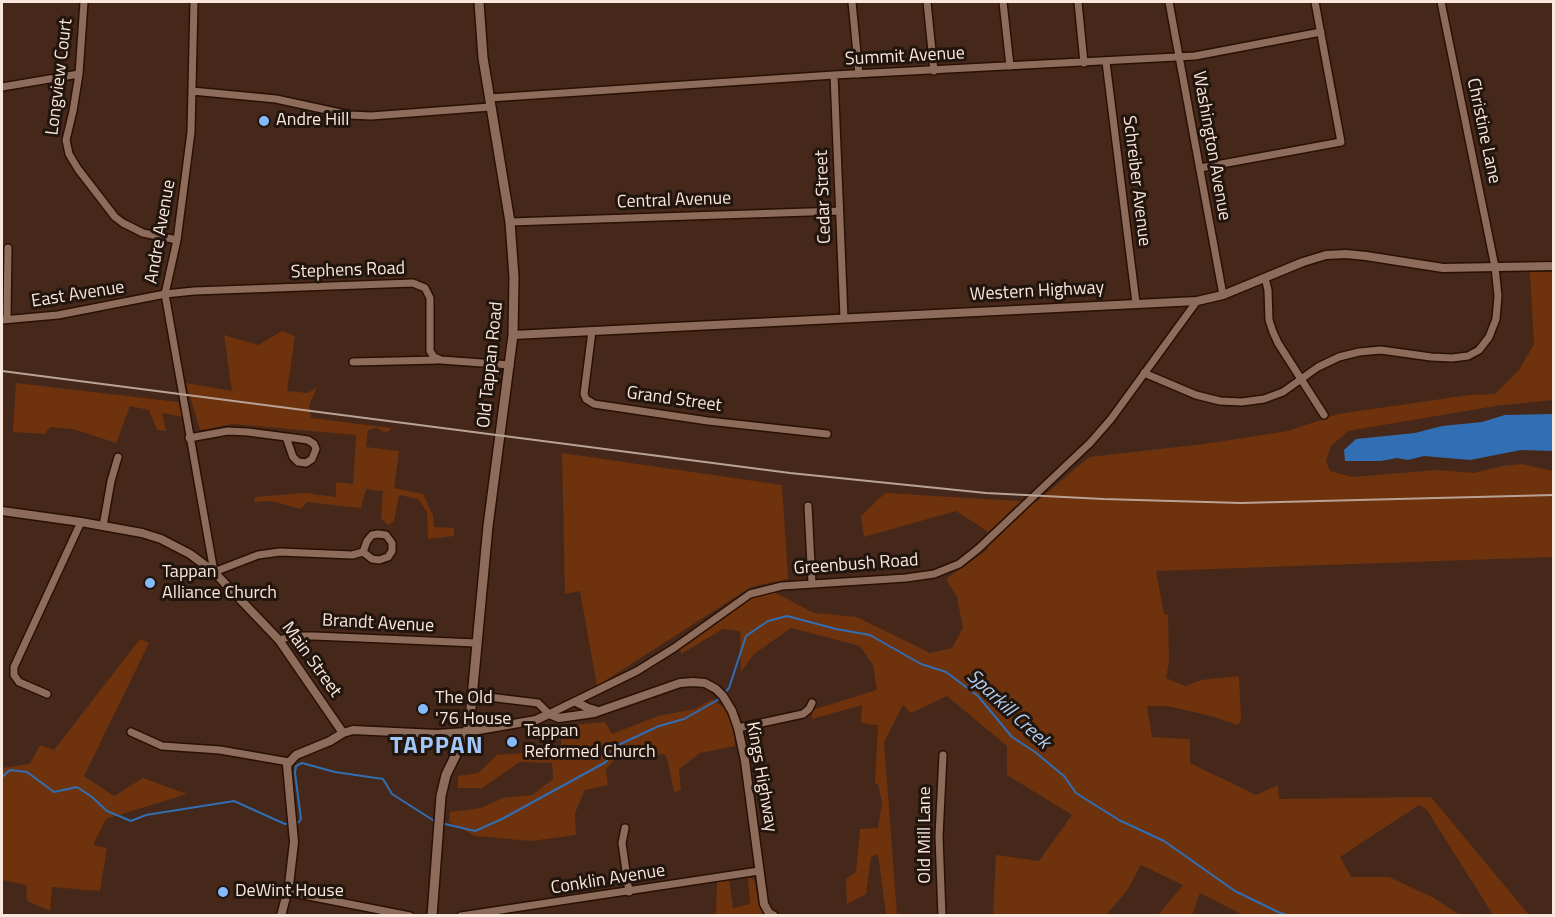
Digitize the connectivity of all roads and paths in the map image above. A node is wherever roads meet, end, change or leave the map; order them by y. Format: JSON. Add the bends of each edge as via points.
{"nodes":[{"id":1,"x":84,"y":2,"type":"edge"},
{"id":2,"x":194,"y":2,"type":"edge"},
{"id":3,"x":479,"y":2,"type":"edge"},
{"id":4,"x":852,"y":2,"type":"edge"},
{"id":5,"x":927,"y":2,"type":"edge"},
{"id":6,"x":1004,"y":2,"type":"edge"},
{"id":7,"x":1078,"y":2,"type":"edge"},
{"id":8,"x":1169,"y":2,"type":"edge"},
{"id":9,"x":1316,"y":2,"type":"edge"},
{"id":10,"x":1441,"y":2,"type":"edge"},
{"id":11,"x":1321,"y":32,"type":"junction"},
{"id":12,"x":1179,"y":56,"type":"junction"},
{"id":13,"x":1106,"y":62,"type":"junction"},
{"id":14,"x":1084,"y":63,"type":"junction"},
{"id":15,"x":1010,"y":66,"type":"junction"},
{"id":16,"x":934,"y":71,"type":"junction"},
{"id":17,"x":78,"y":74,"type":"junction"},
{"id":18,"x":859,"y":74,"type":"junction"},
{"id":19,"x":834,"y":75,"type":"junction"},
{"id":20,"x":2,"y":87,"type":"edge"},
{"id":21,"x":192,"y":91,"type":"junction"},
{"id":22,"x":490,"y":102,"type":"junction"},
{"id":23,"x":1200,"y":168,"type":"junction"},
{"id":24,"x":839,"y":211,"type":"junction"},
{"id":25,"x":510,"y":222,"type":"junction"},
{"id":26,"x":177,"y":240,"type":"junction"},
{"id":27,"x":8,"y":248,"type":"dead end"},
{"id":28,"x":1554,"y":266,"type":"edge"},
{"id":29,"x":1495,"y":267,"type":"junction"},
{"id":30,"x":1265,"y":278,"type":"junction"},
{"id":31,"x":194,"y":291,"type":"joint"},
{"id":32,"x":165,"y":294,"type":"junction"},
{"id":33,"x":1223,"y":296,"type":"junction"},
{"id":34,"x":1197,"y":301,"type":"junction"},
{"id":35,"x":1136,"y":303,"type":"junction"},
{"id":36,"x":843,"y":318,"type":"junction"},
{"id":37,"x":4,"y":320,"type":"edge"},
{"id":38,"x":592,"y":331,"type":"junction"},
{"id":39,"x":513,"y":335,"type":"junction"},
{"id":40,"x":441,"y":360,"type":"junction"},
{"id":41,"x":353,"y":362,"type":"dead end"},
{"id":42,"x":510,"y":365,"type":"junction"},
{"id":43,"x":1144,"y":373,"type":"junction"},
{"id":44,"x":1301,"y":379,"type":"junction"},
{"id":45,"x":1324,"y":416,"type":"dead end"},
{"id":46,"x":827,"y":434,"type":"dead end"},
{"id":47,"x":286,"y":437,"type":"junction"},
{"id":48,"x":189,"y":438,"type":"junction"},
{"id":49,"x":118,"y":457,"type":"dead end"},
{"id":50,"x":808,"y":506,"type":"dead end"},
{"id":51,"x":2,"y":512,"type":"edge"},
{"id":52,"x":81,"y":522,"type":"junction"},
{"id":53,"x":103,"y":526,"type":"junction"},
{"id":54,"x":363,"y":552,"type":"junction"},
{"id":55,"x":214,"y":572,"type":"junction"},
{"id":56,"x":812,"y":584,"type":"junction"},
{"id":57,"x":279,"y":640,"type":"junction"},
{"id":58,"x":476,"y":643,"type":"junction"},
{"id":59,"x":47,"y":694,"type":"dead end"},
{"id":60,"x":472,"y":694,"type":"junction"},
{"id":61,"x":576,"y":702,"type":"junction"},
{"id":62,"x":812,"y":703,"type":"dead end"},
{"id":63,"x":601,"y":711,"type":"junction"},
{"id":64,"x":549,"y":714,"type":"junction"},
{"id":65,"x":738,"y":728,"type":"junction"},
{"id":66,"x":131,"y":732,"type":"dead end"},
{"id":67,"x":467,"y":732,"type":"junction"},
{"id":68,"x":343,"y":733,"type":"junction"},
{"id":69,"x":943,"y":755,"type":"dead end"},
{"id":70,"x":289,"y":762,"type":"junction"},
{"id":71,"x":625,"y":828,"type":"dead end"},
{"id":72,"x":759,"y":871,"type":"junction"},
{"id":73,"x":288,"y":892,"type":"junction"},
{"id":74,"x":628,"y":892,"type":"junction"},
{"id":75,"x":281,"y":915,"type":"edge"},
{"id":76,"x":410,"y":915,"type":"edge"},
{"id":77,"x":432,"y":915,"type":"edge"},
{"id":78,"x":461,"y":915,"type":"edge"},
{"id":79,"x":774,"y":915,"type":"edge"},
{"id":80,"x":942,"y":915,"type":"edge"}],
"edges":[{"from":1,"to":17,"type":"street","name":"Longview Court"},
{"from":2,"to":21,"type":"street","name":"Andre Avenue"},
{"from":3,"to":22,"type":"main road","name":"Old Tappan Road"},
{"from":4,"to":18,"type":"street"},
{"from":5,"to":16,"type":"street"},
{"from":6,"to":15,"type":"street"},
{"from":7,"to":14,"type":"street"},
{"from":8,"to":12,"type":"street","name":"Washington Avenue"},
{"from":9,"to":11,"type":"street"},
{"from":10,"to":29,"type":"street","name":"Christine Lane"},
{"from":11,"to":12,"type":"street","name":"Summit Avenue"},
{"from":11,"to":23,"type":"street","via":[[1341,142]]},
{"from":12,"to":13,"type":"street","name":"Summit Avenue"},
{"from":12,"to":23,"type":"street","name":"Washington Avenue"},
{"from":13,"to":14,"type":"street","name":"Summit Avenue"},
{"from":13,"to":35,"type":"street","name":"Schreiber Avenue"},
{"from":14,"to":15,"type":"street","name":"Summit Avenue"},
{"from":15,"to":16,"type":"street","name":"Summit Avenue"},
{"from":16,"to":18,"type":"street","name":"Summit Avenue"},
{"from":17,"to":20,"type":"street"},
{"from":17,"to":26,"type":"street","name":"Longview Court","via":[[66,140],[73,161],[123,223],[143,233]]},
{"from":18,"to":19,"type":"street","name":"Summit Avenue"},
{"from":19,"to":22,"type":"street","name":"Summit Avenue"},
{"from":19,"to":24,"type":"street","name":"Cedar Street"},
{"from":21,"to":22,"type":"street","via":[[276,99],[371,116]]},
{"from":21,"to":26,"type":"street","name":"Andre Avenue","via":[[191,132]]},
{"from":22,"to":25,"type":"main road","name":"Old Tappan Road"},
{"from":23,"to":33,"type":"street","name":"Washington Avenue"},
{"from":24,"to":25,"type":"street","name":"Central Avenue"},
{"from":24,"to":36,"type":"street","name":"Cedar Street"},
{"from":25,"to":39,"type":"main road","name":"Old Tappan Road"},
{"from":26,"to":32,"type":"street","name":"Andre Avenue"},
{"from":27,"to":37,"type":"street"},
{"from":28,"to":29,"type":"street","name":"Western Highway"},
{"from":29,"to":30,"type":"street","name":"Western Highway","via":[[1443,268],[1346,254],[1326,255]]},
{"from":29,"to":44,"type":"street","name":"Christine Lane","via":[[1496,319],[1479,350],[1452,358],[1381,350],[1359,352],[1339,357]]},
{"from":30,"to":33,"type":"street","name":"Western Highway"},
{"from":30,"to":44,"type":"street","via":[[1273,332]]},
{"from":31,"to":32,"type":"street","name":"East Avenue"},
{"from":31,"to":40,"type":"street","name":"Stephens Road","via":[[420,284],[430,298],[430,351]]},
{"from":32,"to":37,"type":"street","name":"East Avenue","via":[[87,311]]},
{"from":32,"to":48,"type":"street","name":"Andre Avenue"},
{"from":33,"to":34,"type":"street","name":"Western Highway"},
{"from":34,"to":35,"type":"street","name":"Western Highway"},
{"from":34,"to":43,"type":"street","name":"Greenbush Road"},
{"from":35,"to":36,"type":"street","name":"Western Highway"},
{"from":36,"to":38,"type":"street","name":"Western Highway"},
{"from":38,"to":39,"type":"street","name":"Western Highway"},
{"from":38,"to":46,"type":"street","name":"Grand Street","via":[[584,394],[594,404]]},
{"from":39,"to":42,"type":"main road","name":"Old Tappan Road"},
{"from":40,"to":41,"type":"street"},
{"from":40,"to":42,"type":"street"},
{"from":42,"to":58,"type":"main road","name":"Old Tappan Road"},
{"from":43,"to":44,"type":"street","name":"Christine Lane","via":[[1196,395],[1242,402],[1282,392]]},
{"from":43,"to":56,"type":"street","name":"Greenbush Road","via":[[1090,443],[958,564],[906,579]]},
{"from":44,"to":45,"type":"street"},
{"from":47,"to":47,"type":"street","via":[[314,444],[312,459],[298,462]]},
{"from":47,"to":48,"type":"street","via":[[228,431]]},
{"from":48,"to":55,"type":"street","name":"Andre Avenue"},
{"from":49,"to":53,"type":"street"},
{"from":50,"to":56,"type":"street"},
{"from":51,"to":52,"type":"street","name":"Main Street"},
{"from":52,"to":53,"type":"street","name":"Main Street"},
{"from":52,"to":59,"type":"street","via":[[14,667],[19,682]]},
{"from":53,"to":55,"type":"street","name":"Main Street","via":[[161,539]]},
{"from":54,"to":54,"type":"street","via":[[379,560],[388,557],[392,543],[386,535],[372,535]]},
{"from":54,"to":55,"type":"street","via":[[280,552],[258,555]]},
{"from":55,"to":57,"type":"street","name":"Main Street"},
{"from":56,"to":61,"type":"street","name":"Greenbush Road","via":[[750,594],[637,671]]},
{"from":57,"to":58,"type":"street","name":"Brandt Avenue","via":[[314,636]]},
{"from":57,"to":68,"type":"street","name":"Main Street"},
{"from":58,"to":60,"type":"main road","name":"Old Tappan Road"},
{"from":60,"to":64,"type":"street","via":[[538,703]]},
{"from":60,"to":67,"type":"main road","name":"Old Tappan Road"},
{"from":61,"to":63,"type":"street"},
{"from":61,"to":64,"type":"street","name":"Greenbush Road"},
{"from":62,"to":65,"type":"street","via":[[803,714]]},
{"from":63,"to":64,"type":"street","name":"Kings Highway","via":[[559,718]]},
{"from":63,"to":65,"type":"street","name":"Kings Highway","via":[[661,689],[705,683],[723,696]]},
{"from":64,"to":67,"type":"street","name":"Kings Highway","via":[[536,720]]},
{"from":65,"to":72,"type":"street","name":"Kings Highway"},
{"from":66,"to":70,"type":"street","via":[[162,746],[220,750]]},
{"from":67,"to":68,"type":"street"},
{"from":67,"to":77,"type":"main road","name":"Old Tappan Road","via":[[446,775],[441,796]]},
{"from":68,"to":70,"type":"street"},
{"from":69,"to":80,"type":"street","name":"Old Mill Lane","via":[[939,836]]},
{"from":70,"to":73,"type":"street","via":[[286,770],[294,831]]},
{"from":71,"to":74,"type":"street","via":[[622,843]]},
{"from":72,"to":74,"type":"street","name":"Conklin Avenue"},
{"from":72,"to":79,"type":"street","name":"Kings Highway","via":[[764,904]]},
{"from":73,"to":75,"type":"street"},
{"from":73,"to":76,"type":"street"},
{"from":74,"to":78,"type":"street","name":"Conklin Avenue"}]}
